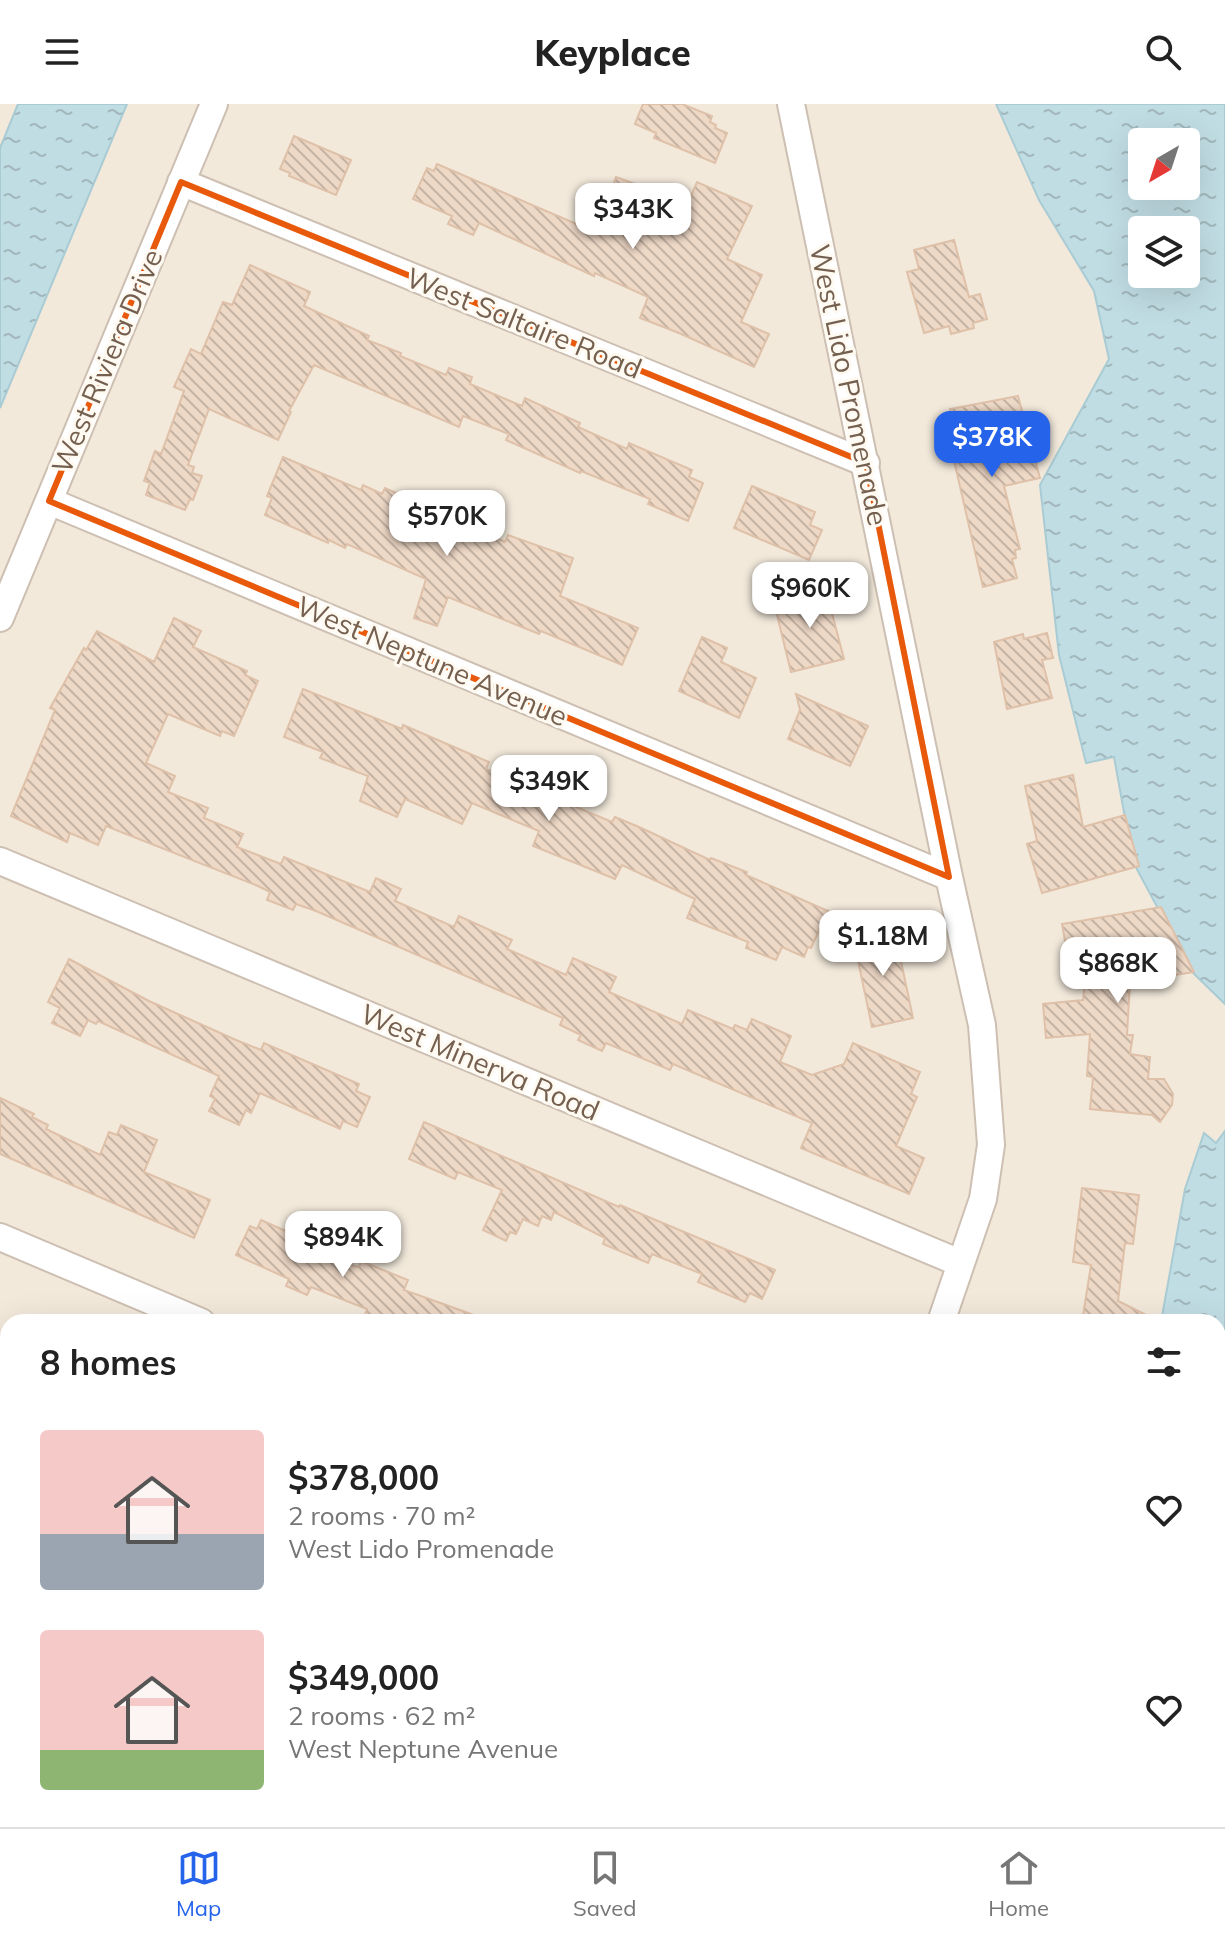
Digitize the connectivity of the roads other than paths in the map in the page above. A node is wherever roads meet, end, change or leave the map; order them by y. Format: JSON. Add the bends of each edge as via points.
{"nodes":[{"id":1,"x":214,"y":104,"type":"edge"},
{"id":2,"x":791,"y":104,"type":"edge"},
{"id":3,"x":181,"y":182,"type":"junction"},
{"id":4,"x":866,"y":463,"type":"junction"},
{"id":5,"x":49,"y":501,"type":"junction"},
{"id":6,"x":0,"y":618,"type":"edge"},
{"id":7,"x":0,"y":861,"type":"edge"},
{"id":8,"x":949,"y":877,"type":"junction"},
{"id":9,"x":0,"y":1237,"type":"edge"},
{"id":10,"x":960,"y":1263,"type":"junction"},
{"id":11,"x":182,"y":1314,"type":"edge"},
{"id":12,"x":944,"y":1314,"type":"edge"}],
"edges":[{"from":1,"to":3,"type":"street","name":"West Riviera Drive"},
{"from":2,"to":4,"type":"street","name":"West Lido Promenade"},
{"from":3,"to":4,"type":"street","name":"West Saltaire Road"},
{"from":3,"to":5,"type":"street","name":"West Riviera Drive"},
{"from":4,"to":8,"type":"street","name":"West Lido Promenade"},
{"from":5,"to":6,"type":"street","name":"West Riviera Drive"},
{"from":5,"to":8,"type":"street","name":"West Neptune Avenue"},
{"from":7,"to":10,"type":"street","name":"West Minerva Road"},
{"from":8,"to":10,"type":"street","name":"West Lido Promenade","via":[[982,1025],[991,1145],[983,1199]]},
{"from":9,"to":11,"type":"street"},
{"from":10,"to":12,"type":"street","name":"West Lido Promenade"}]}
